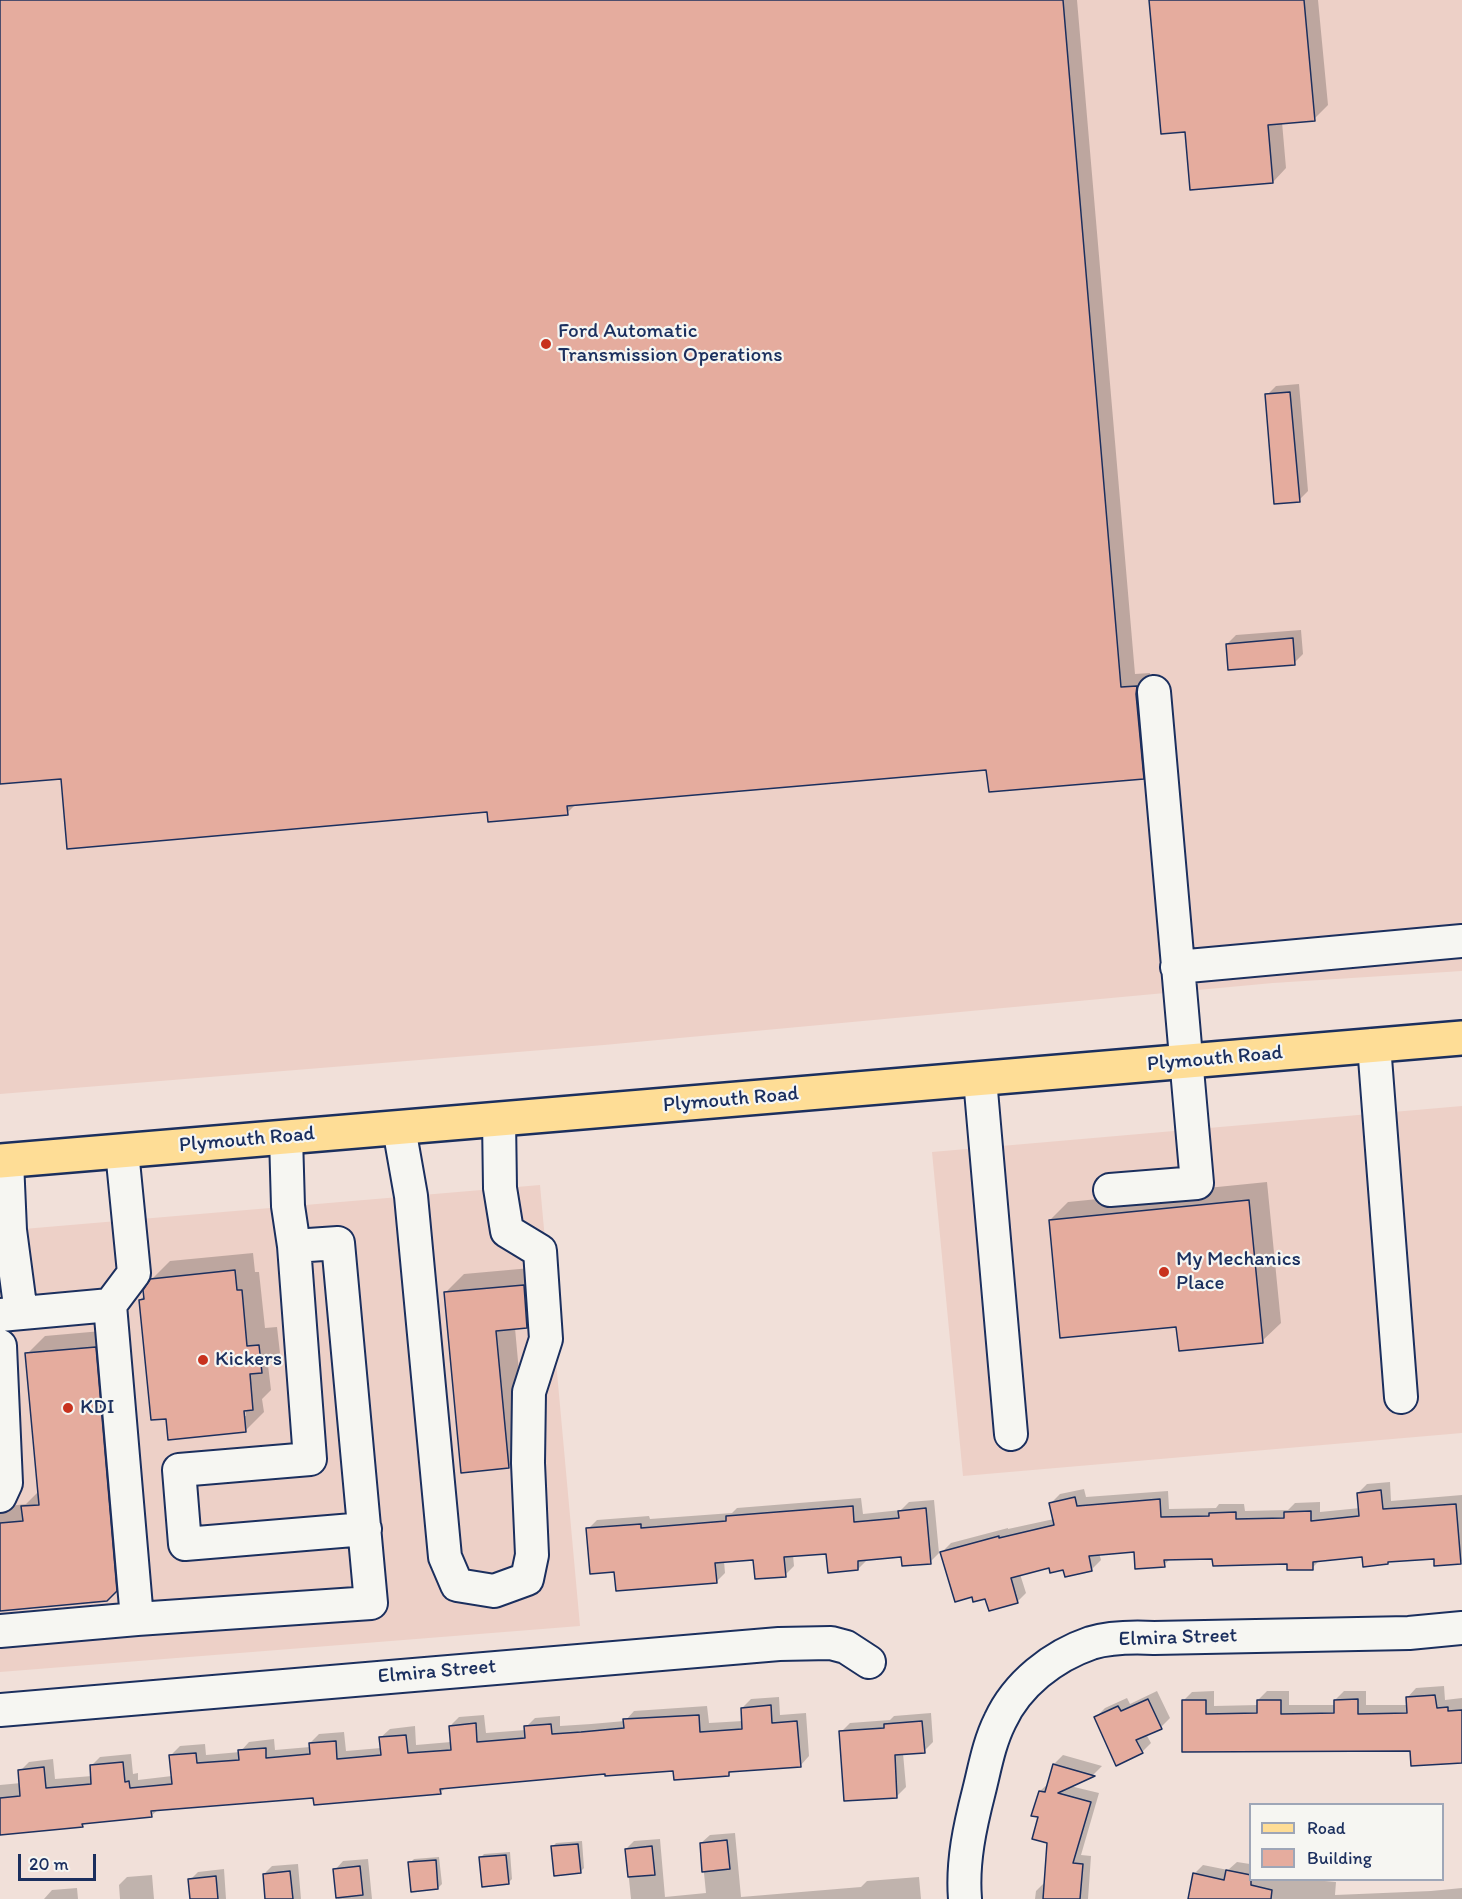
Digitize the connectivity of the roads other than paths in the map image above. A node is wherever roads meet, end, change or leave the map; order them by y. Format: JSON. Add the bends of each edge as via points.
{"nodes":[{"id":1,"x":1154,"y":692,"type":"dead end"},
{"id":2,"x":1462,"y":941,"type":"edge"},
{"id":3,"x":1177,"y":968,"type":"junction"},
{"id":4,"x":1462,"y":1038,"type":"edge"},
{"id":5,"x":1374,"y":1046,"type":"junction"},
{"id":6,"x":1185,"y":1061,"type":"junction"},
{"id":7,"x":980,"y":1078,"type":"junction"},
{"id":8,"x":499,"y":1119,"type":"junction"},
{"id":9,"x":399,"y":1128,"type":"junction"},
{"id":10,"x":286,"y":1137,"type":"junction"},
{"id":11,"x":122,"y":1151,"type":"junction"},
{"id":12,"x":3,"y":1161,"type":"edge"},
{"id":13,"x":1110,"y":1190,"type":"dead end"},
{"id":14,"x":294,"y":1246,"type":"junction"},
{"id":15,"x":110,"y":1305,"type":"junction"},
{"id":16,"x":11,"y":1314,"type":"edge"},
{"id":17,"x":0,"y":1346,"type":"edge"},
{"id":18,"x":1401,"y":1398,"type":"dead end"},
{"id":19,"x":1011,"y":1434,"type":"dead end"},
{"id":20,"x":0,"y":1496,"type":"edge"},
{"id":21,"x":364,"y":1529,"type":"junction"},
{"id":22,"x":137,"y":1619,"type":"junction"},
{"id":23,"x":1462,"y":1628,"type":"edge"},
{"id":24,"x":0,"y":1631,"type":"edge"},
{"id":25,"x":869,"y":1662,"type":"dead end"},
{"id":26,"x":0,"y":1710,"type":"edge"},
{"id":27,"x":965,"y":1899,"type":"edge"}],
"edges":[{"from":1,"to":3,"type":"street"},
{"from":2,"to":3,"type":"street"},
{"from":3,"to":6,"type":"street"},
{"from":4,"to":5,"type":"main road","name":"Plymouth Road"},
{"from":5,"to":6,"type":"main road","name":"Plymouth Road"},
{"from":5,"to":18,"type":"street"},
{"from":6,"to":7,"type":"main road","name":"Plymouth Road"},
{"from":6,"to":13,"type":"street","via":[[1197,1184]]},
{"from":7,"to":8,"type":"main road","name":"Plymouth Road"},
{"from":7,"to":19,"type":"street"},
{"from":8,"to":9,"type":"main road","name":"Plymouth Road"},
{"from":8,"to":9,"type":"street","via":[[500,1188],[507,1231],[540,1251],[546,1339],[529,1392],[532,1555],[527,1578],[494,1591],[457,1585],[445,1557],[411,1196]]},
{"from":9,"to":10,"type":"main road","name":"Plymouth Road"},
{"from":10,"to":11,"type":"main road","name":"Plymouth Road"},
{"from":10,"to":14,"type":"street","via":[[288,1206]]},
{"from":11,"to":12,"type":"main road","name":"Plymouth Road"},
{"from":11,"to":15,"type":"street","via":[[134,1273]]},
{"from":12,"to":16,"type":"street","via":[[10,1230]]},
{"from":14,"to":21,"type":"street","via":[[338,1243]]},
{"from":14,"to":21,"type":"street","via":[[310,1459],[179,1470],[184,1544]]},
{"from":15,"to":16,"type":"street"},
{"from":15,"to":22,"type":"street"},
{"from":17,"to":20,"type":"street","via":[[6,1483]]},
{"from":21,"to":22,"type":"street","via":[[371,1603]]},
{"from":22,"to":24,"type":"street"},
{"from":23,"to":27,"type":"street","name":"Elmira Street","via":[[1409,1633],[1126,1637],[1092,1643],[1061,1656],[1034,1676],[1011,1701],[993,1738],[971,1821]]},
{"from":25,"to":26,"type":"street","name":"Elmira Street","via":[[846,1647],[831,1643],[779,1644]]}]}
